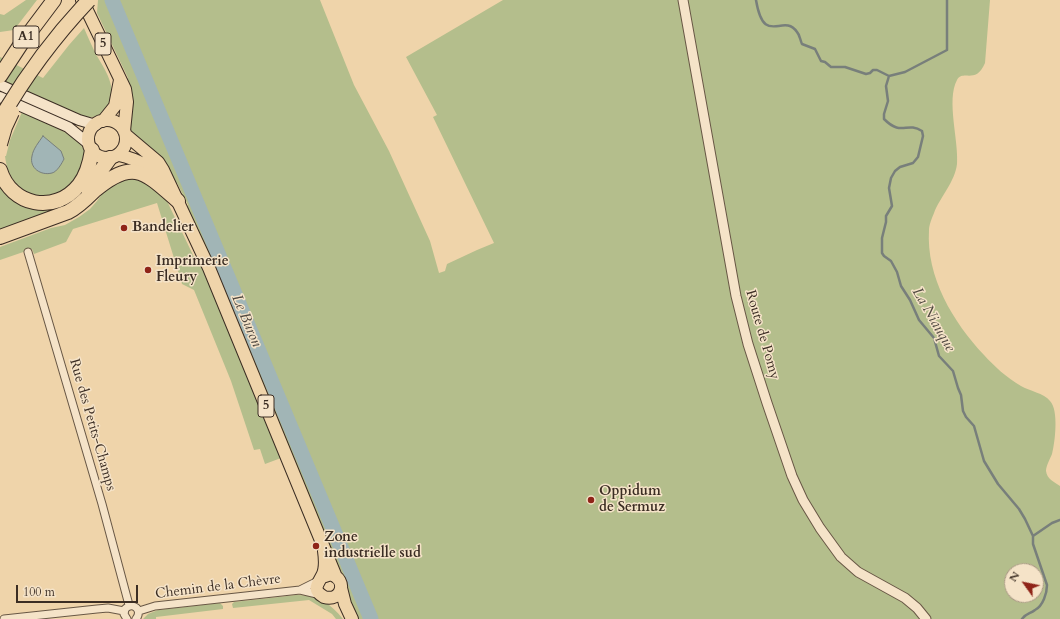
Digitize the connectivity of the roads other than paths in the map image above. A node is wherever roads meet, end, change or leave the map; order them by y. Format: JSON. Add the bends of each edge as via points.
{"nodes":[{"id":1,"x":54,"y":0,"type":"edge"},
{"id":2,"x":82,"y":0,"type":"edge"},
{"id":3,"x":89,"y":0,"type":"edge"},
{"id":4,"x":683,"y":0,"type":"edge"},
{"id":5,"x":44,"y":53,"type":"junction"},
{"id":6,"x":0,"y":76,"type":"edge"},
{"id":7,"x":120,"y":80,"type":"junction"},
{"id":8,"x":0,"y":85,"type":"edge"},
{"id":9,"x":0,"y":97,"type":"edge"},
{"id":10,"x":0,"y":120,"type":"edge"},
{"id":11,"x":99,"y":123,"type":"junction"},
{"id":12,"x":125,"y":133,"type":"junction"},
{"id":13,"x":0,"y":144,"type":"edge"},
{"id":14,"x":90,"y":147,"type":"junction"},
{"id":15,"x":115,"y":157,"type":"junction"},
{"id":16,"x":0,"y":170,"type":"edge"},
{"id":17,"x":171,"y":187,"type":"junction"},
{"id":18,"x":178,"y":200,"type":"junction"},
{"id":19,"x":78,"y":206,"type":"junction"},
{"id":20,"x":0,"y":237,"type":"edge"},
{"id":21,"x":28,"y":252,"type":"dead end"},
{"id":22,"x":323,"y":544,"type":"junction"},
{"id":23,"x":320,"y":579,"type":"junction"},
{"id":24,"x":339,"y":583,"type":"junction"},
{"id":25,"x":300,"y":590,"type":"junction"},
{"id":26,"x":323,"y":596,"type":"junction"},
{"id":27,"x":129,"y":605,"type":"junction"},
{"id":28,"x":124,"y":611,"type":"junction"},
{"id":29,"x":139,"y":611,"type":"junction"},
{"id":30,"x":4,"y":619,"type":"edge"},
{"id":31,"x":127,"y":619,"type":"edge"},
{"id":32,"x":136,"y":619,"type":"edge"},
{"id":33,"x":345,"y":619,"type":"edge"},
{"id":34,"x":352,"y":619,"type":"edge"},
{"id":35,"x":926,"y":619,"type":"edge"}],
"edges":[{"from":1,"to":6,"type":"highway","number":"A1"},
{"from":2,"to":7,"type":"main road","number":"5"},
{"from":3,"to":5,"type":"highway","number":"A1","bridge":true},
{"from":4,"to":35,"type":"street","name":"Route de Pomy","via":[[736,296],[748,344],[797,488],[820,528],[841,557],[858,572],[905,598]]},
{"from":5,"to":10,"type":"highway","number":"A1","bridge":true},
{"from":5,"to":13,"type":"highway","bridge":true,"via":[[13,109]]},
{"from":7,"to":11,"type":"main road","via":[[115,106]]},
{"from":7,"to":12,"type":"main road","number":"5","via":[[126,96]]},
{"from":8,"to":11,"type":"main road","via":[[79,120]]},
{"from":9,"to":14,"type":"main road","via":[[68,127]]},
{"from":11,"to":12,"type":"main road","via":[[117,123]]},
{"from":11,"to":14,"type":"main road","via":[[90,132]]},
{"from":12,"to":15,"type":"main road","via":[[125,146]]},
{"from":12,"to":17,"type":"main road","number":"5","via":[[158,162]]},
{"from":14,"to":15,"type":"main road","via":[[99,156]]},
{"from":14,"to":16,"type":"highway","via":[[87,172],[79,185],[68,195],[54,202],[35,203],[18,196],[7,186]]},
{"from":15,"to":17,"type":"main road","number":"5","via":[[136,159]]},
{"from":15,"to":19,"type":"highway","via":[[99,173]]},
{"from":17,"to":18,"type":"main road","number":"5"},
{"from":18,"to":19,"type":"highway","via":[[151,178],[131,172],[118,174],[110,179]]},
{"from":18,"to":22,"type":"main road","number":"5","via":[[217,287]]},
{"from":19,"to":20,"type":"highway"},
{"from":21,"to":27,"type":"street","name":"Rue des Petits-Champs"},
{"from":22,"to":23,"type":"main road","number":"5","via":[[325,559]]},
{"from":22,"to":24,"type":"main road","number":"5"},
{"from":23,"to":24,"type":"main road","via":[[331,574]]},
{"from":23,"to":25,"type":"street","name":"Chemin de la Chèvre"},
{"from":23,"to":26,"type":"main road","via":[[317,590]]},
{"from":24,"to":26,"type":"main road","via":[[335,596]]},
{"from":24,"to":34,"type":"main road","number":"5"},
{"from":25,"to":26,"type":"street","name":"Chemin de la Chèvre"},
{"from":25,"to":29,"type":"street","name":"Chemin de la Chèvre","via":[[155,606]]},
{"from":26,"to":33,"type":"main road","via":[[338,608]]},
{"from":27,"to":28,"type":"street"},
{"from":27,"to":29,"type":"street","via":[[135,606]]},
{"from":28,"to":30,"type":"street","via":[[108,608]]},
{"from":28,"to":31,"type":"street"},
{"from":29,"to":32,"type":"street"}]}
